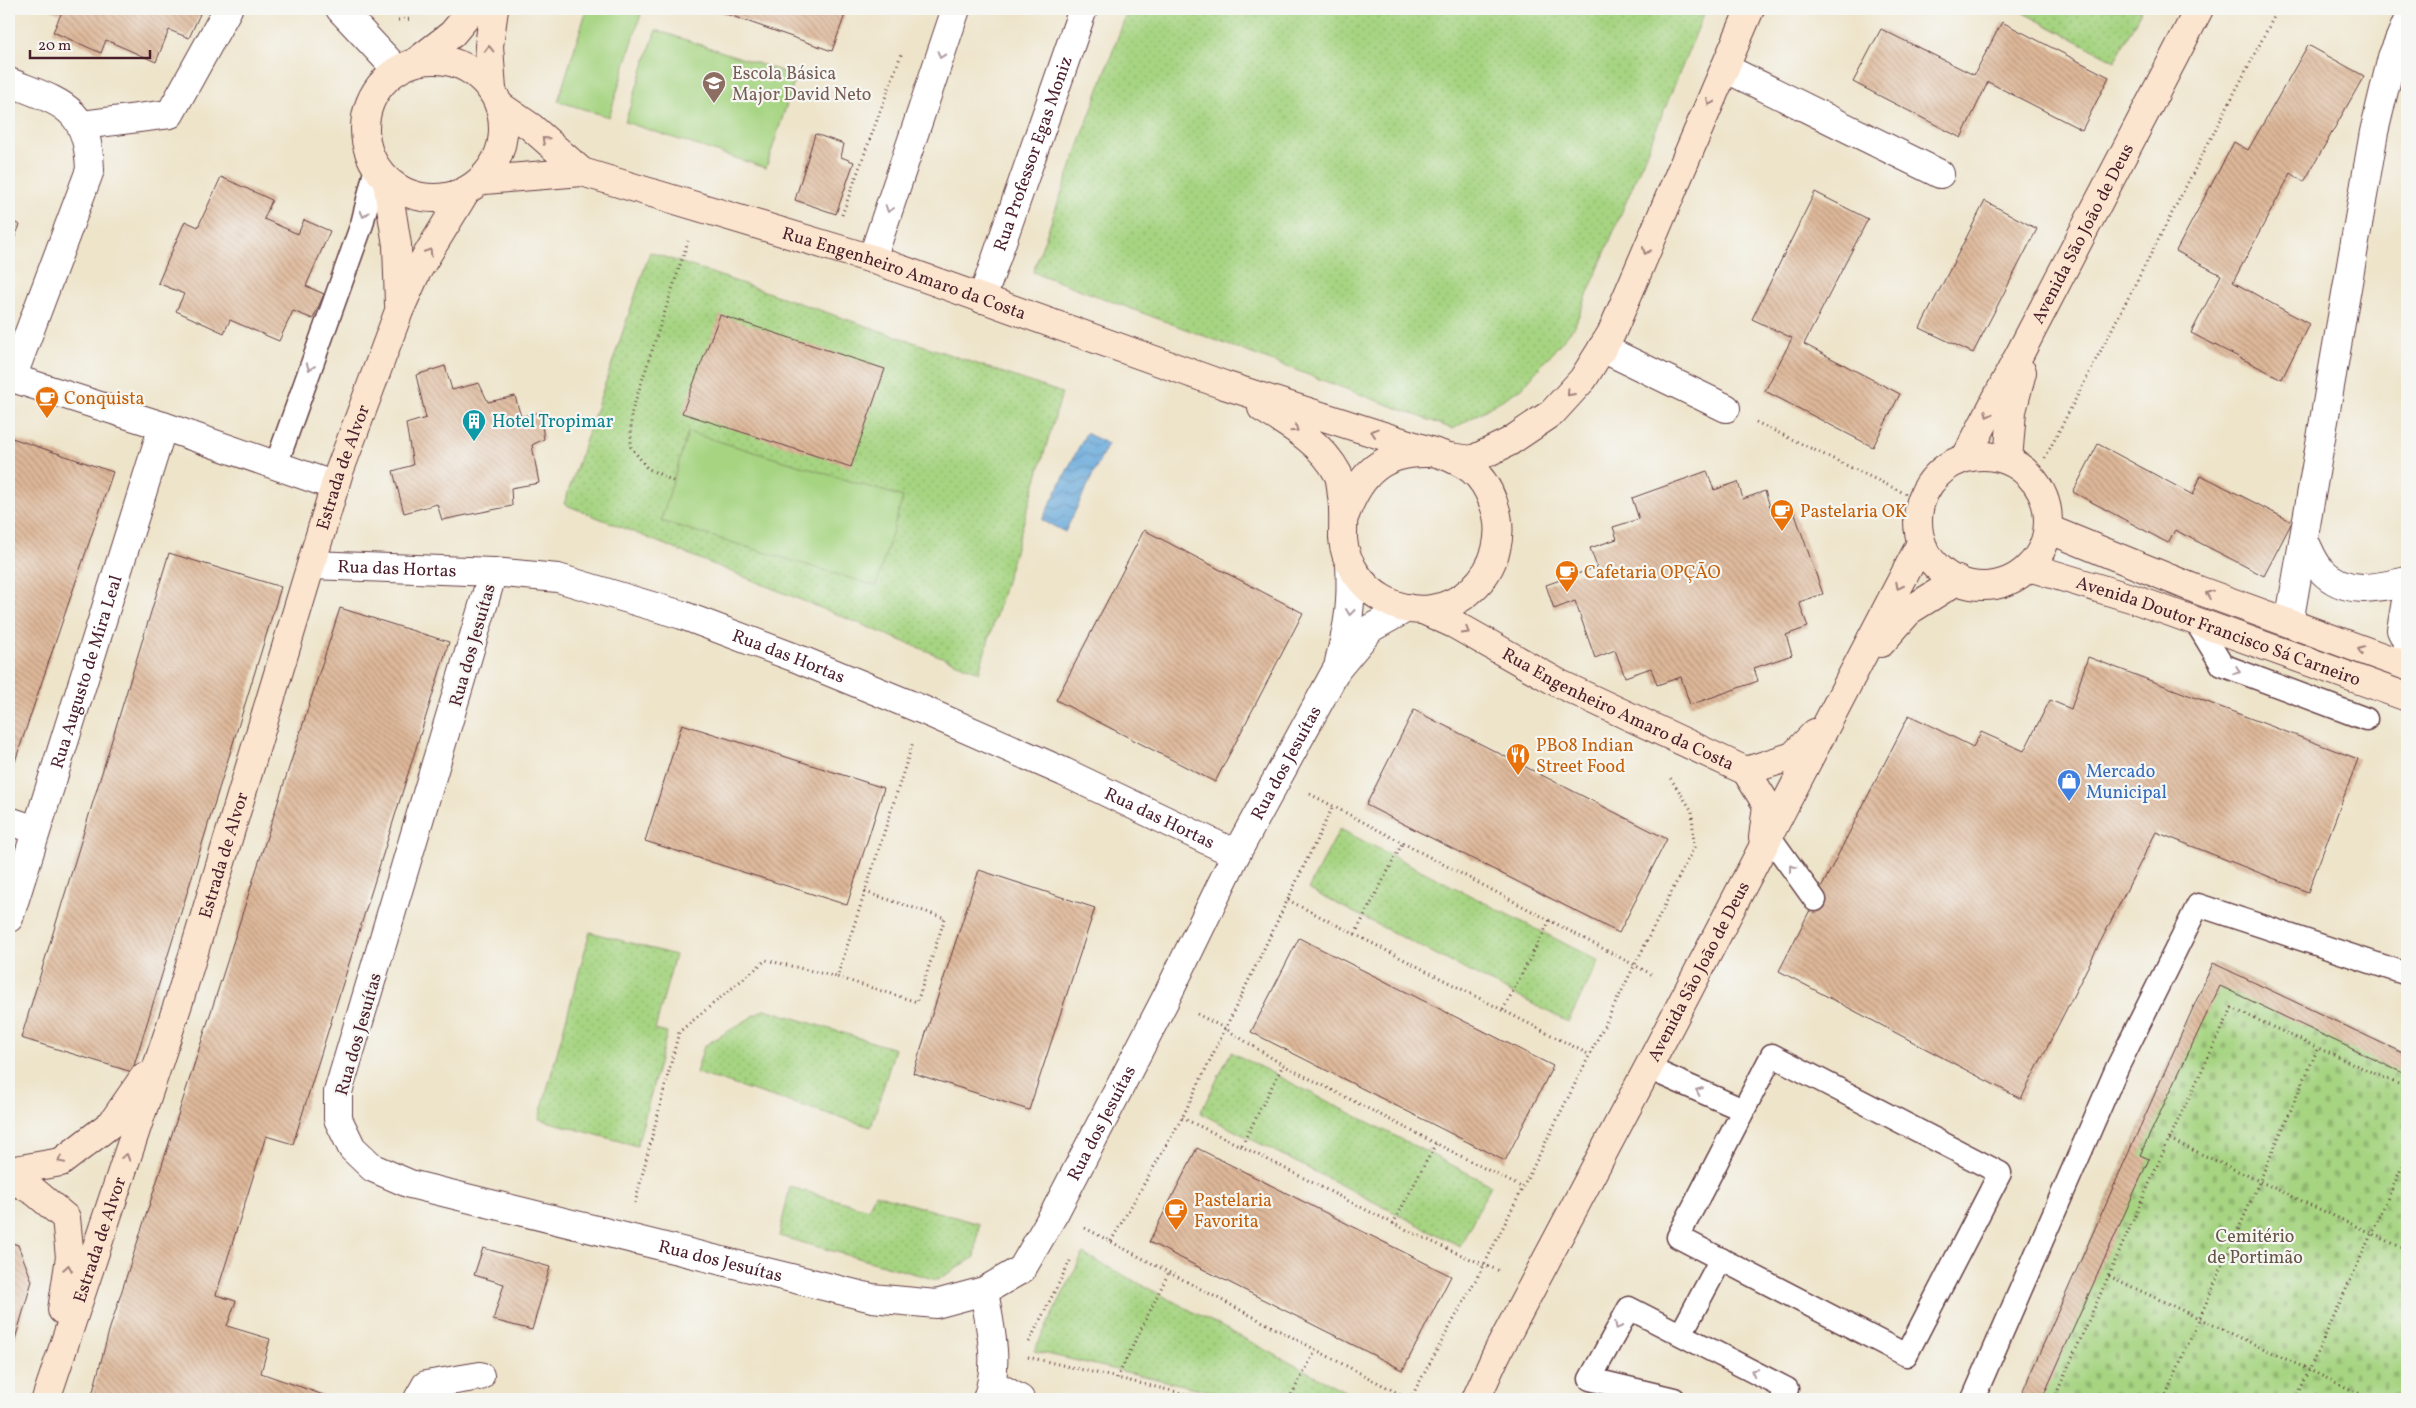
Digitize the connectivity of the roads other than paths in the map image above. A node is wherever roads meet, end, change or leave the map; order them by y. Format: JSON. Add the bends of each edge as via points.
{"nodes":[{"id":1,"x":228,"y":9,"type":"edge"},
{"id":2,"x":340,"y":9,"type":"edge"},
{"id":3,"x":473,"y":9,"type":"edge"},
{"id":4,"x":494,"y":9,"type":"edge"},
{"id":5,"x":956,"y":9,"type":"edge"},
{"id":6,"x":1083,"y":9,"type":"edge"},
{"id":7,"x":1750,"y":9,"type":"edge"},
{"id":8,"x":2199,"y":9,"type":"edge"},
{"id":9,"x":2407,"y":22,"type":"edge"},
{"id":10,"x":407,"y":66,"type":"junction"},
{"id":11,"x":1724,"y":68,"type":"junction"},
{"id":12,"x":9,"y":82,"type":"edge"},
{"id":13,"x":496,"y":98,"type":"junction"},
{"id":14,"x":82,"y":125,"type":"junction"},
{"id":15,"x":582,"y":172,"type":"junction"},
{"id":16,"x":382,"y":174,"type":"junction"},
{"id":17,"x":1940,"y":174,"type":"dead end"},
{"id":18,"x":475,"y":186,"type":"junction"},
{"id":19,"x":872,"y":259,"type":"junction"},
{"id":20,"x":982,"y":299,"type":"junction"},
{"id":21,"x":399,"y":311,"type":"junction"},
{"id":22,"x":2035,"y":324,"type":"junction"},
{"id":23,"x":1602,"y":348,"type":"junction"},
{"id":24,"x":10,"y":377,"type":"edge"},
{"id":25,"x":1224,"y":385,"type":"junction"},
{"id":26,"x":1726,"y":408,"type":"road end"},
{"id":27,"x":163,"y":426,"type":"junction"},
{"id":28,"x":1443,"y":455,"type":"junction"},
{"id":29,"x":1966,"y":457,"type":"junction"},
{"id":30,"x":2008,"y":460,"type":"junction"},
{"id":31,"x":276,"y":465,"type":"junction"},
{"id":32,"x":335,"y":486,"type":"junction"},
{"id":33,"x":1345,"y":515,"type":"junction"},
{"id":34,"x":2048,"y":529,"type":"junction"},
{"id":35,"x":2304,"y":540,"type":"junction"},
{"id":36,"x":1921,"y":543,"type":"junction"},
{"id":37,"x":1350,"y":563,"type":"junction"},
{"id":38,"x":312,"y":565,"type":"junction"},
{"id":39,"x":2029,"y":567,"type":"junction"},
{"id":40,"x":493,"y":572,"type":"junction"},
{"id":41,"x":1958,"y":580,"type":"junction"},
{"id":42,"x":2407,"y":581,"type":"edge"},
{"id":43,"x":2407,"y":595,"type":"edge"},
{"id":44,"x":1415,"y":609,"type":"junction"},
{"id":45,"x":2196,"y":622,"type":"junction"},
{"id":46,"x":2289,"y":623,"type":"junction"},
{"id":47,"x":2407,"y":642,"type":"edge"},
{"id":48,"x":2407,"y":666,"type":"edge"},
{"id":49,"x":1337,"y":669,"type":"junction"},
{"id":50,"x":1851,"y":678,"type":"junction"},
{"id":51,"x":2407,"y":697,"type":"edge"},
{"id":52,"x":1832,"y":714,"type":"junction"},
{"id":53,"x":2366,"y":719,"type":"dead end"},
{"id":54,"x":1746,"y":771,"type":"junction"},
{"id":55,"x":9,"y":820,"type":"edge"},
{"id":56,"x":36,"y":830,"type":"junction"},
{"id":57,"x":1765,"y":844,"type":"junction"},
{"id":58,"x":1236,"y":854,"type":"junction"},
{"id":59,"x":1815,"y":900,"type":"dead end"},
{"id":60,"x":9,"y":918,"type":"edge"},
{"id":61,"x":2407,"y":974,"type":"edge"},
{"id":62,"x":180,"y":998,"type":"junction"},
{"id":63,"x":1648,"y":1068,"type":"junction"},
{"id":64,"x":1743,"y":1110,"type":"junction"},
{"id":65,"x":9,"y":1171,"type":"edge"},
{"id":66,"x":9,"y":1177,"type":"edge"},
{"id":67,"x":1721,"y":1259,"type":"junction"},
{"id":68,"x":984,"y":1291,"type":"junction"},
{"id":69,"x":1681,"y":1334,"type":"junction"},
{"id":70,"x":480,"y":1376,"type":"dead end"},
{"id":71,"x":990,"y":1391,"type":"edge"},
{"id":72,"x":48,"y":1392,"type":"edge"},
{"id":73,"x":1665,"y":1398,"type":"edge"},
{"id":74,"x":418,"y":1399,"type":"edge"},
{"id":75,"x":1020,"y":1399,"type":"edge"},
{"id":76,"x":1476,"y":1399,"type":"edge"},
{"id":77,"x":1782,"y":1399,"type":"edge"},
{"id":78,"x":1973,"y":1399,"type":"edge"}],
"edges":[{"from":1,"to":14,"type":"street","via":[[170,114]]},
{"from":2,"to":10,"type":"street"},
{"from":3,"to":10,"type":"street","via":[[452,34]]},
{"from":13,"to":4,"type":"street","one_way":true,"via":[[489,46]]},
{"from":5,"to":19,"type":"street","one_way":true},
{"from":6,"to":20,"type":"street","name":"Rua Professor Egas Moniz"},
{"from":7,"to":11,"type":"street"},
{"from":8,"to":22,"type":"street","name":"Avenida São João de Deus"},
{"from":9,"to":35,"type":"street","via":[[2392,57],[2374,132]]},
{"from":10,"to":13,"type":"street","via":[[436,59],[459,64],[485,82]]},
{"from":10,"to":16,"type":"street","via":[[380,85],[370,100],[365,118],[366,146]]},
{"from":11,"to":17,"type":"street"},
{"from":11,"to":23,"type":"street","one_way":true,"via":[[1611,334]]},
{"from":12,"to":14,"type":"street","via":[[68,109]]},
{"from":15,"to":13,"type":"street","one_way":true},
{"from":13,"to":18,"type":"street","via":[[503,121],[501,147]]},
{"from":14,"to":24,"type":"street","via":[[89,146],[90,170]]},
{"from":15,"to":18,"type":"street"},
{"from":15,"to":19,"type":"street","name":"Rua Engenheiro Amaro da Costa"},
{"from":16,"to":18,"type":"street","via":[[403,192],[421,199],[444,198]]},
{"from":16,"to":21,"type":"street","via":[[397,245]]},
{"from":16,"to":31,"type":"lane","one_way":true},
{"from":21,"to":18,"type":"street","name":"Estrada de Alvor","one_way":true,"via":[[416,273]]},
{"from":19,"to":20,"type":"street","name":"Rua Engenheiro Amaro da Costa"},
{"from":20,"to":25,"type":"street","name":"Rua Engenheiro Amaro da Costa"},
{"from":21,"to":32,"type":"street","name":"Estrada de Alvor"},
{"from":22,"to":29,"type":"street","name":"Avenida São João de Deus","one_way":true},
{"from":22,"to":30,"type":"street","via":[[2012,411]]},
{"from":23,"to":26,"type":"street"},
{"from":23,"to":28,"type":"street","one_way":true,"via":[[1582,379],[1552,413],[1509,442],[1472,460]]},
{"from":24,"to":27,"type":"street"},
{"from":28,"to":25,"type":"street","one_way":true},
{"from":25,"to":33,"type":"street","one_way":true,"via":[[1297,429],[1322,452],[1338,475]]},
{"from":27,"to":31,"type":"street"},
{"from":27,"to":56,"type":"street","name":"Rua Augusto de Mira Leal"},
{"from":28,"to":33,"type":"street","via":[[1412,453],[1389,460],[1368,473],[1353,493]]},
{"from":28,"to":44,"type":"street","via":[[1473,471],[1490,492],[1499,517],[1499,544],[1490,569],[1472,590],[1449,604]]},
{"from":29,"to":30,"type":"street","via":[[1987,455]]},
{"from":29,"to":36,"type":"street","via":[[1946,466],[1930,482],[1921,501],[1918,522]]},
{"from":30,"to":34,"type":"street","via":[[2026,471],[2040,488],[2047,508]]},
{"from":31,"to":32,"type":"street"},
{"from":32,"to":38,"type":"street","name":"Estrada de Alvor"},
{"from":33,"to":37,"type":"street","via":[[1343,539]]},
{"from":34,"to":39,"type":"street","via":[[2041,550]]},
{"from":46,"to":34,"type":"street","name":"Avenida Doutor Francisco Sá Carneiro","one_way":true},
{"from":35,"to":42,"type":"street","via":[[2320,569],[2340,585],[2362,590]]},
{"from":35,"to":46,"type":"street"},
{"from":36,"to":41,"type":"street","via":[[1932,562]]},
{"from":36,"to":50,"type":"street","name":"Avenida São João de Deus","one_way":true},
{"from":37,"to":44,"type":"street","via":[[1364,584],[1384,600]]},
{"from":37,"to":49,"type":"street","one_way":true,"via":[[1352,599]]},
{"from":38,"to":40,"type":"street","name":"Rua das Hortas"},
{"from":38,"to":62,"type":"street","name":"Estrada de Alvor"},
{"from":39,"to":41,"type":"street","via":[[2011,580],[1990,586],[1969,585]]},
{"from":39,"to":45,"type":"street","name":"Avenida Doutor Francisco Sá Carneiro"},
{"from":40,"to":58,"type":"street","name":"Rua das Hortas","via":[[558,578],[682,615],[801,660],[1064,772]]},
{"from":40,"to":68,"type":"street","name":"Rua dos Jesuítas","via":[[338,1092],[338,1119],[352,1148],[373,1168],[410,1184],[872,1298],[936,1304]]},
{"from":41,"to":50,"type":"street","via":[[1910,610]]},
{"from":43,"to":47,"type":"street","via":[[2401,630]]},
{"from":44,"to":49,"type":"street","via":[[1371,628]]},
{"from":44,"to":54,"type":"street","name":"Rua Engenheiro Amaro da Costa","one_way":true,"via":[[1454,624],[1560,684]]},
{"from":45,"to":51,"type":"street","name":"Avenida Doutor Francisco Sá Carneiro"},
{"from":45,"to":53,"type":"lane","one_way":true,"via":[[2222,665]]},
{"from":48,"to":46,"type":"street","name":"Avenida Doutor Francisco Sá Carneiro","one_way":true},
{"from":49,"to":58,"type":"street","name":"Rua dos Jesuítas"},
{"from":50,"to":52,"type":"street","name":"Avenida São João de Deus"},
{"from":52,"to":54,"type":"street","name":"Rua Engenheiro Amaro da Costa","via":[[1793,756]]},
{"from":52,"to":57,"type":"street","name":"Avenida São João de Deus"},
{"from":54,"to":57,"type":"street","via":[[1766,805]]},
{"from":55,"to":56,"type":"street"},
{"from":56,"to":60,"type":"street","name":"Rua Augusto de Mira Leal"},
{"from":59,"to":57,"type":"lane","one_way":true},
{"from":57,"to":63,"type":"street","name":"Avenida São João de Deus"},
{"from":58,"to":68,"type":"street","name":"Rua dos Jesuítas","via":[[1166,998],[1055,1212],[1022,1269]]},
{"from":61,"to":78,"type":"lane","via":[[2198,905],[2117,1068]]},
{"from":62,"to":65,"type":"street","one_way":true,"via":[[144,1078],[112,1123],[61,1162]]},
{"from":72,"to":62,"type":"street","name":"Estrada de Alvor","one_way":true},
{"from":64,"to":63,"type":"lane","one_way":true},
{"from":63,"to":76,"type":"street","name":"Avenida São João de Deus","via":[[1496,1355]]},
{"from":64,"to":67,"type":"lane","via":[[1678,1237]]},
{"from":64,"to":67,"type":"lane","via":[[1772,1055],[2000,1174],[1906,1355]]},
{"from":72,"to":66,"type":"street","one_way":true,"via":[[70,1257],[66,1218],[35,1192]]},
{"from":67,"to":69,"type":"lane"},
{"from":68,"to":71,"type":"street","via":[[993,1349]]},
{"from":69,"to":73,"type":"lane","one_way":true,"via":[[1629,1308],[1590,1379]]},
{"from":77,"to":69,"type":"lane","one_way":true,"via":[[1788,1389]]},
{"from":70,"to":74,"type":"street","via":[[426,1384]]},
{"from":71,"to":75,"type":"street"}]}
